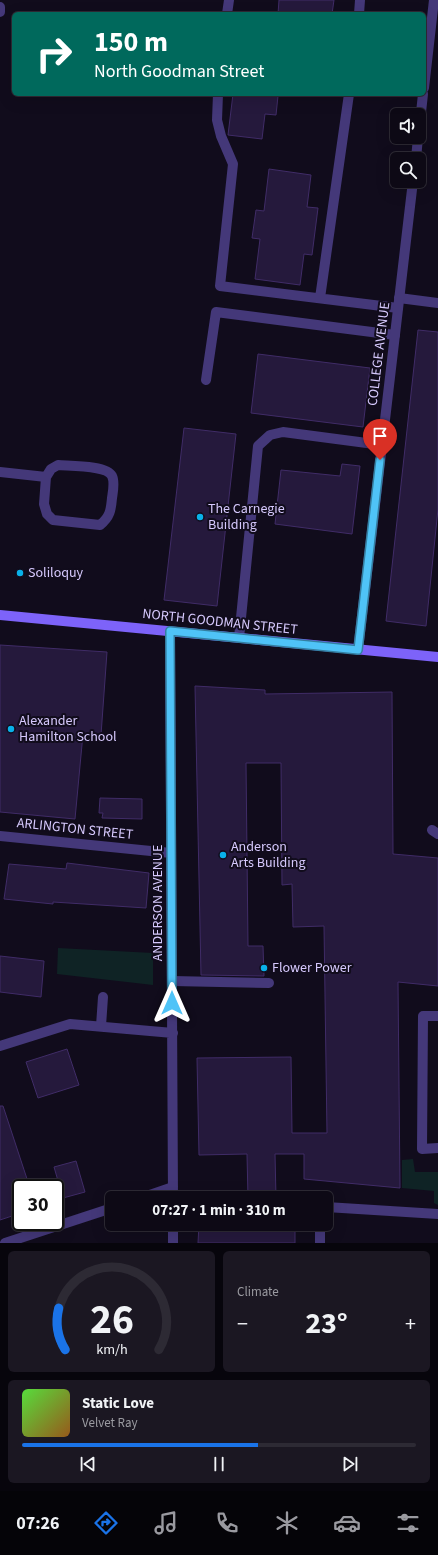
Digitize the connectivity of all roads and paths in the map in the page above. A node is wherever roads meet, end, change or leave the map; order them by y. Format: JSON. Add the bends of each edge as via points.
{"nodes":[{"id":1,"x":229,"y":0,"type":"edge"},
{"id":2,"x":360,"y":0,"type":"edge"},
{"id":3,"x":434,"y":0,"type":"edge"},
{"id":4,"x":0,"y":7,"type":"edge"},
{"id":5,"x":0,"y":12,"type":"edge"},
{"id":6,"x":227,"y":12,"type":"edge"},
{"id":7,"x":359,"y":12,"type":"edge"},
{"id":8,"x":426,"y":70,"type":"edge"},
{"id":9,"x":218,"y":96,"type":"edge"},
{"id":10,"x":349,"y":96,"type":"edge"},
{"id":11,"x":423,"y":96,"type":"edge"},
{"id":12,"x":421,"y":108,"type":"edge"},
{"id":13,"x":412,"y":188,"type":"edge"},
{"id":14,"x":320,"y":298,"type":"junction"},
{"id":15,"x":399,"y":303,"type":"junction"},
{"id":16,"x":438,"y":303,"type":"edge"},
{"id":17,"x":395,"y":335,"type":"junction"},
{"id":18,"x":206,"y":380,"type":"dead end"},
{"id":19,"x":382,"y":445,"type":"junction"},
{"id":20,"x":0,"y":472,"type":"edge"},
{"id":21,"x":46,"y":477,"type":"junction"},
{"id":22,"x":0,"y":615,"type":"edge"},
{"id":23,"x":170,"y":631,"type":"junction"},
{"id":24,"x":239,"y":638,"type":"junction"},
{"id":25,"x":358,"y":650,"type":"junction"},
{"id":26,"x":438,"y":657,"type":"edge"},
{"id":27,"x":0,"y":836,"type":"edge"},
{"id":28,"x":171,"y":853,"type":"junction"},
{"id":29,"x":172,"y":981,"type":"junction"},
{"id":30,"x":269,"y":983,"type":"dead end"},
{"id":31,"x":103,"y":997,"type":"dead end"},
{"id":32,"x":438,"y":1016,"type":"edge"},
{"id":33,"x":101,"y":1026,"type":"junction"},
{"id":34,"x":173,"y":1033,"type":"junction"},
{"id":35,"x":2,"y":1042,"type":"edge"},
{"id":36,"x":438,"y":1148,"type":"edge"},
{"id":37,"x":173,"y":1187,"type":"junction"},
{"id":38,"x":161,"y":1191,"type":"edge"},
{"id":39,"x":173,"y":1191,"type":"edge"},
{"id":40,"x":333,"y":1206,"type":"edge"},
{"id":41,"x":105,"y":1210,"type":"edge"},
{"id":42,"x":438,"y":1214,"type":"edge"},
{"id":43,"x":173,"y":1231,"type":"edge"},
{"id":44,"x":320,"y":1231,"type":"edge"},
{"id":45,"x":5,"y":1243,"type":"edge"},
{"id":46,"x":173,"y":1243,"type":"edge"},
{"id":47,"x":320,"y":1243,"type":"edge"}],
"edges":[{"from":1,"to":6,"type":"street"},
{"from":2,"to":7,"type":"street"},
{"from":3,"to":8,"type":"street"},
{"from":4,"to":5,"type":"street"},
{"from":9,"to":14,"type":"street","via":[[217,120],[233,164],[220,286]]},
{"from":10,"to":14,"type":"street"},
{"from":11,"to":12,"type":"street"},
{"from":13,"to":15,"type":"street","name":"COLLEGE AVENUE"},
{"from":14,"to":15,"type":"street"},
{"from":15,"to":16,"type":"street"},
{"from":15,"to":17,"type":"street","name":"COLLEGE AVENUE"},
{"from":17,"to":18,"type":"street","via":[[216,312]]},
{"from":17,"to":19,"type":"street","name":"COLLEGE AVENUE"},
{"from":19,"to":24,"type":"street","via":[[284,432],[270,435],[258,446]]},
{"from":19,"to":25,"type":"street","name":"COLLEGE AVENUE"},
{"from":20,"to":21,"type":"street"},
{"from":21,"to":21,"type":"street","via":[[51,469],[58,465],[105,469],[112,474],[114,483],[111,510],[107,520],[100,525],[53,520],[47,514],[44,504]]},
{"from":22,"to":23,"type":"main road","name":"NORTH GOODMAN STREET"},
{"from":23,"to":24,"type":"main road","name":"NORTH GOODMAN STREET"},
{"from":23,"to":28,"type":"street","name":"ANDERSON AVENUE"},
{"from":24,"to":25,"type":"main road","name":"NORTH GOODMAN STREET"},
{"from":25,"to":26,"type":"main road","name":"NORTH GOODMAN STREET"},
{"from":27,"to":28,"type":"street","name":"ARLINGTON STREET"},
{"from":28,"to":29,"type":"street","name":"ANDERSON AVENUE"},
{"from":29,"to":30,"type":"street"},
{"from":29,"to":34,"type":"street","name":"ANDERSON AVENUE"},
{"from":31,"to":33,"type":"street"},
{"from":32,"to":36,"type":"street","via":[[424,1016],[422,1149]]},
{"from":33,"to":34,"type":"street"},
{"from":33,"to":35,"type":"street","via":[[70,1024]]},
{"from":34,"to":37,"type":"street","name":"ANDERSON AVENUE"},
{"from":37,"to":38,"type":"street"},
{"from":37,"to":39,"type":"street","name":"ANDERSON AVENUE"},
{"from":40,"to":42,"type":"street"},
{"from":41,"to":45,"type":"street"},
{"from":43,"to":46,"type":"street"},
{"from":44,"to":47,"type":"street"}]}
